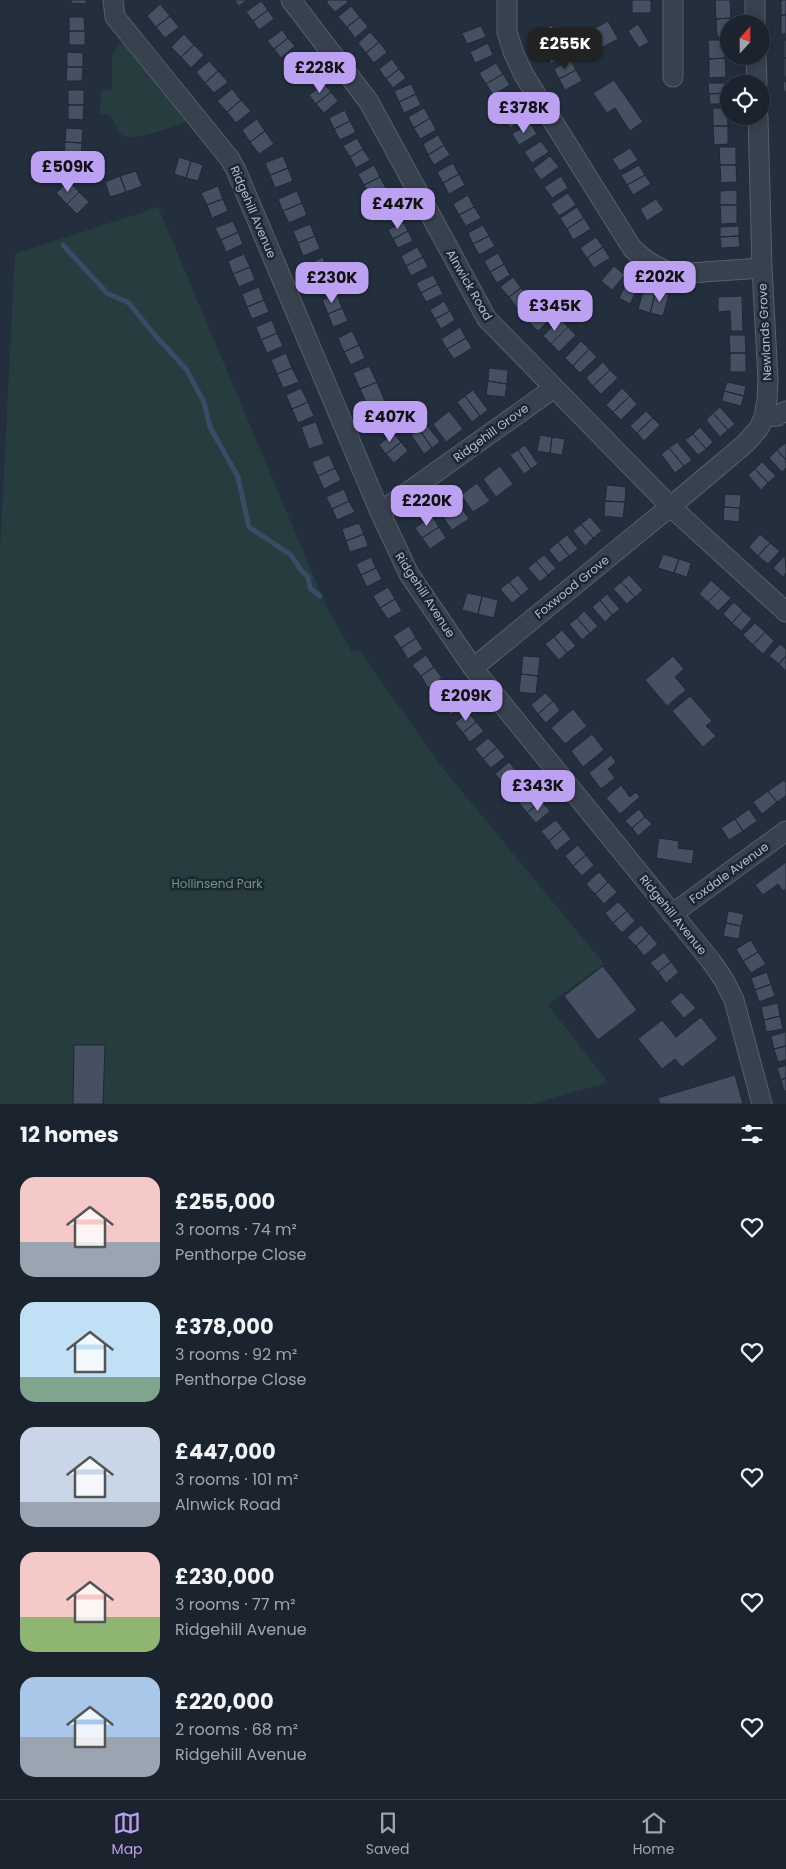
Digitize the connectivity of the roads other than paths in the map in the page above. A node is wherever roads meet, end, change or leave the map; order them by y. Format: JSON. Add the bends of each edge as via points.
{"nodes":[{"id":1,"x":113,"y":0,"type":"edge"},
{"id":2,"x":291,"y":0,"type":"edge"},
{"id":3,"x":509,"y":0,"type":"edge"},
{"id":4,"x":673,"y":0,"type":"edge"},
{"id":5,"x":755,"y":0,"type":"edge"},
{"id":6,"x":755,"y":15,"type":"edge"},
{"id":7,"x":674,"y":77,"type":"dead end"},
{"id":8,"x":758,"y":125,"type":"edge"},
{"id":9,"x":762,"y":268,"type":"junction"},
{"id":10,"x":554,"y":388,"type":"junction"},
{"id":11,"x":786,"y":412,"type":"edge"},
{"id":12,"x":764,"y":417,"type":"junction"},
{"id":13,"x":671,"y":507,"type":"junction"},
{"id":14,"x":380,"y":512,"type":"junction"},
{"id":15,"x":786,"y":612,"type":"edge"},
{"id":16,"x":473,"y":668,"type":"junction"},
{"id":17,"x":786,"y":831,"type":"edge"},
{"id":18,"x":672,"y":914,"type":"junction"},
{"id":19,"x":762,"y":1104,"type":"edge"}],
"edges":[{"from":1,"to":14,"type":"street","name":"Ridgehill Avenue","via":[[115,17],[236,170]]},
{"from":2,"to":10,"type":"street","name":"Alnwick Road","via":[[362,92],[480,309]]},
{"from":3,"to":9,"type":"street","via":[[507,32],[524,75],[632,248],[645,261],[675,274]]},
{"from":4,"to":7,"type":"street"},
{"from":5,"to":6,"type":"street"},
{"from":8,"to":9,"type":"street","name":"Newlands Grove"},
{"from":9,"to":12,"type":"street","name":"Newlands Grove","via":[[768,380]]},
{"from":10,"to":13,"type":"street","name":"Alnwick Road"},
{"from":10,"to":14,"type":"street","name":"Ridgehill Grove"},
{"from":11,"to":12,"type":"street"},
{"from":12,"to":13,"type":"street","name":"Newlands Grove","via":[[746,444]]},
{"from":13,"to":15,"type":"street","name":"Alnwick Road"},
{"from":13,"to":16,"type":"street","name":"Foxwood Grove"},
{"from":14,"to":16,"type":"street","name":"Ridgehill Avenue","via":[[409,574]]},
{"from":16,"to":18,"type":"street","name":"Ridgehill Avenue"},
{"from":17,"to":18,"type":"street","name":"Foxdale Avenue"},
{"from":18,"to":19,"type":"street","name":"Ridgehill Avenue","via":[[724,980],[734,1000]]}]}
